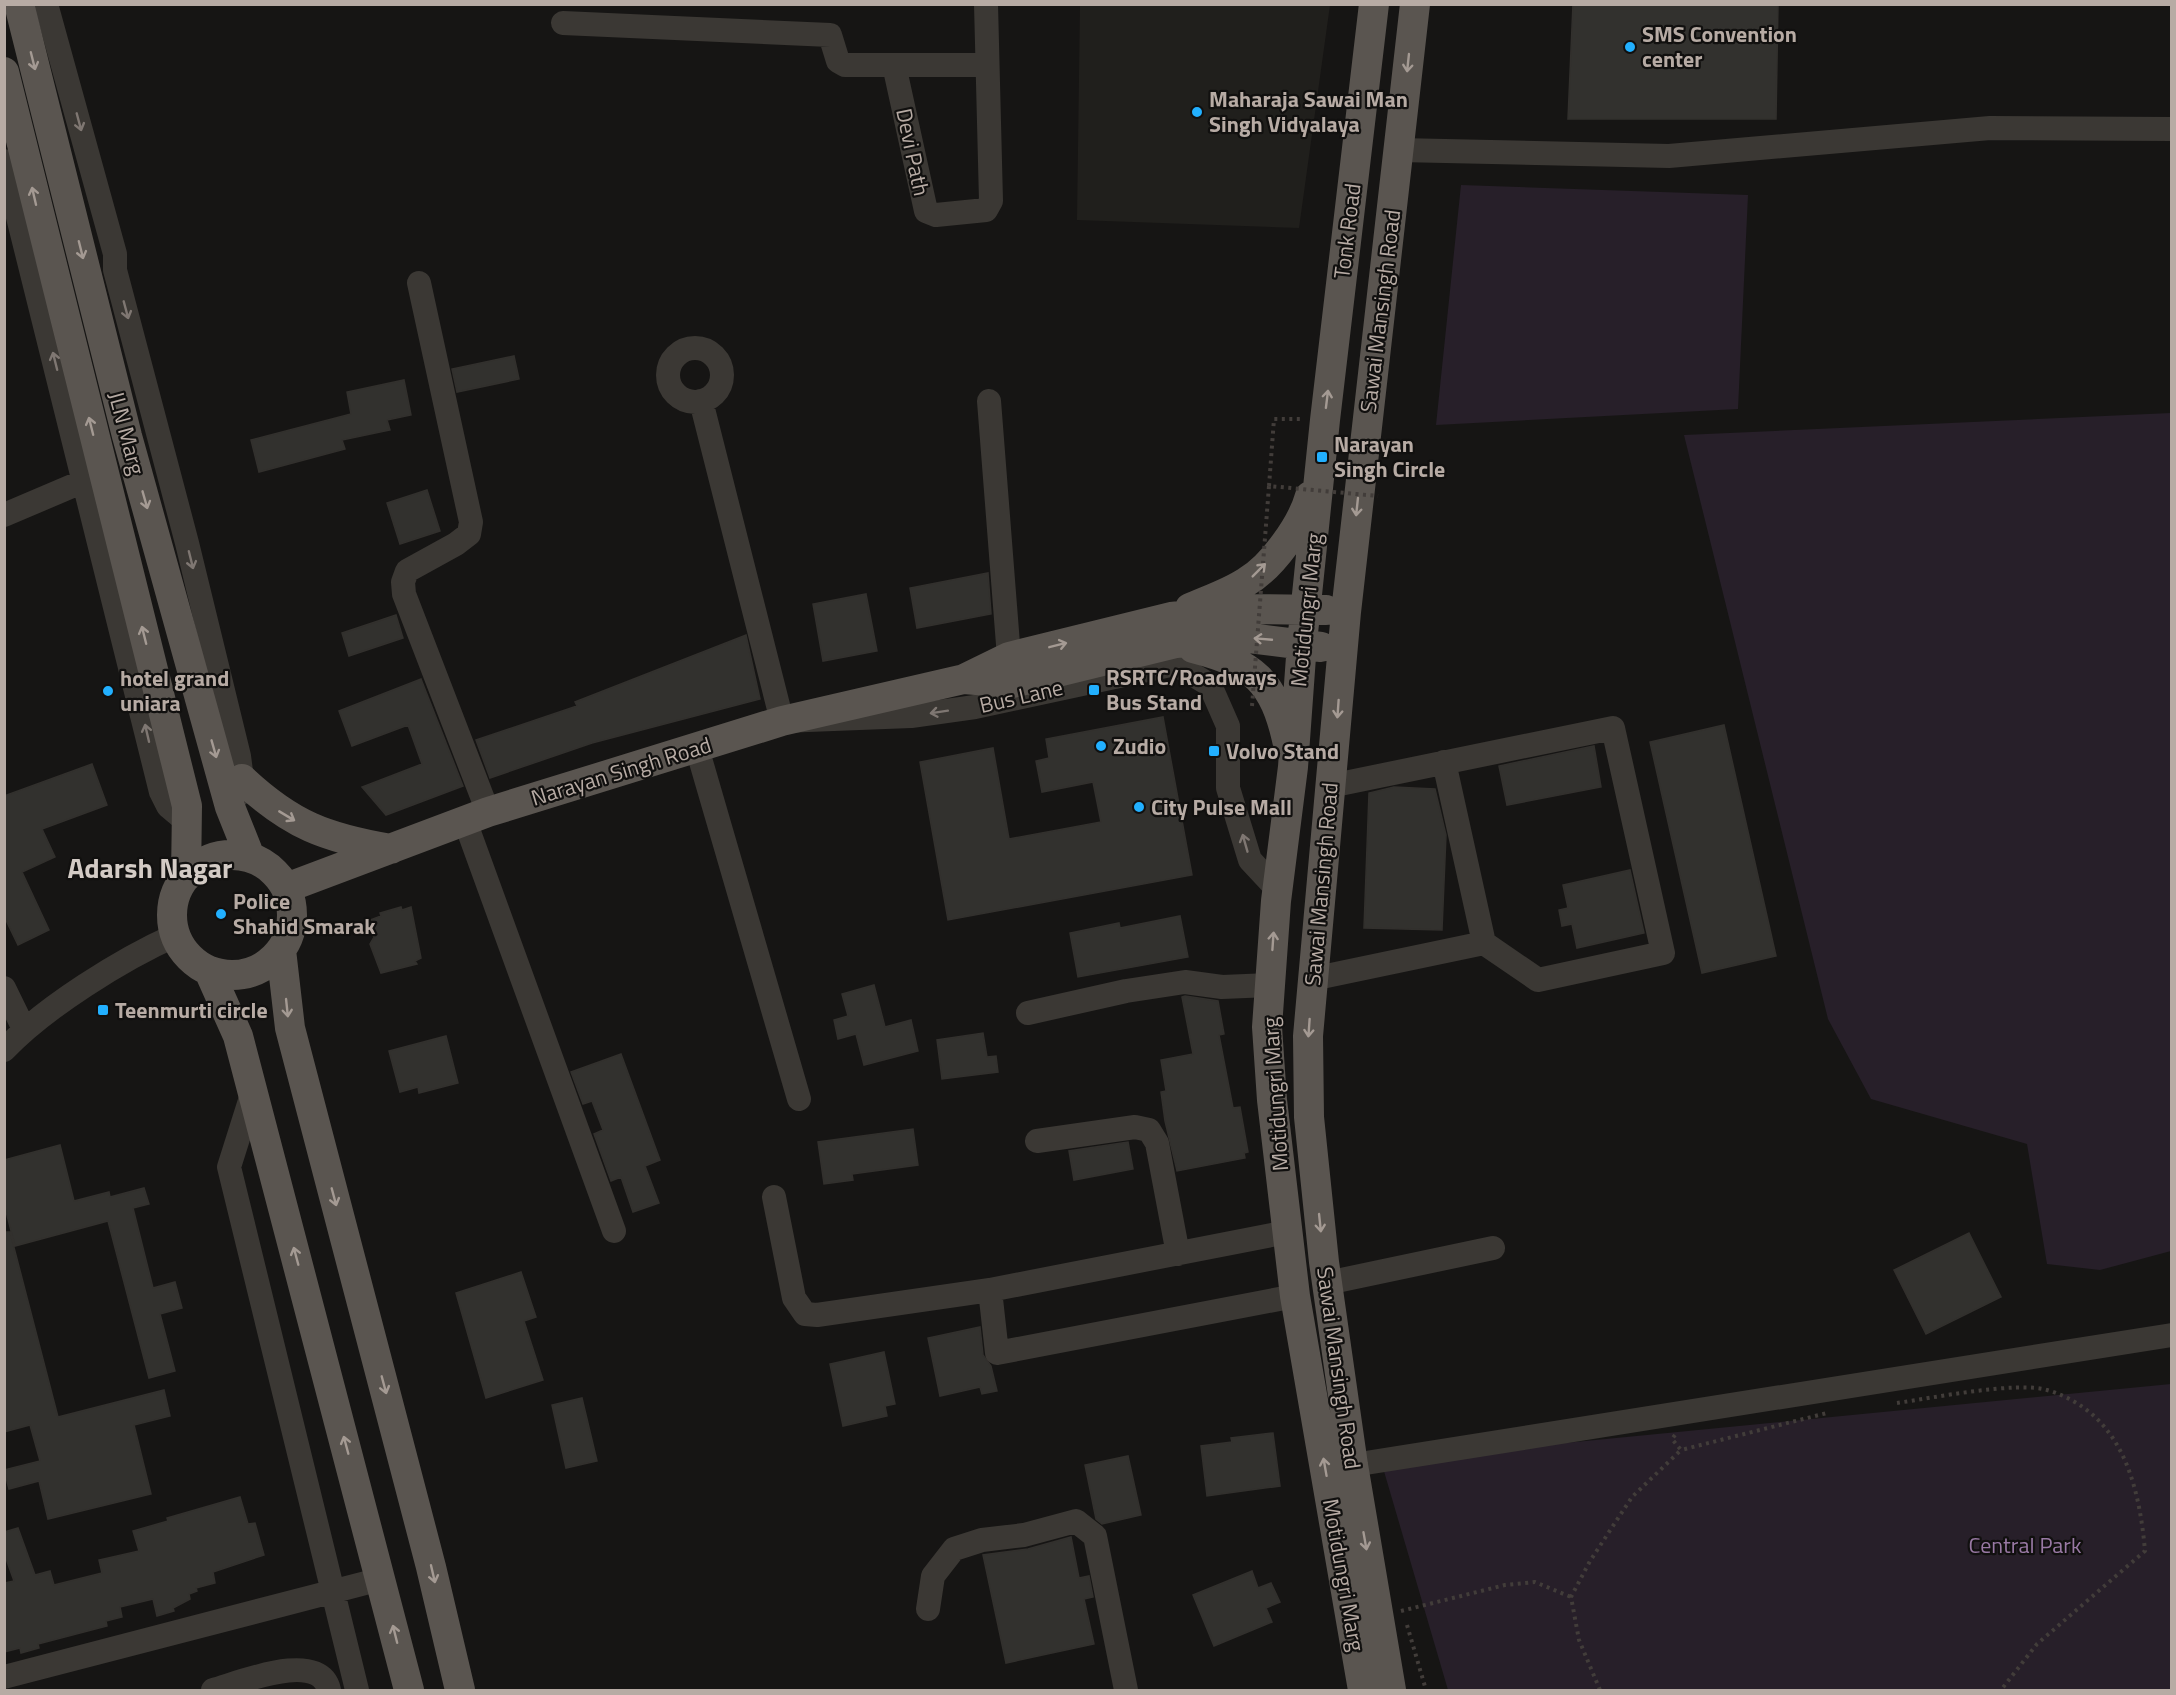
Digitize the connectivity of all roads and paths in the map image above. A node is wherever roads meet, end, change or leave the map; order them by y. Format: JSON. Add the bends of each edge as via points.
{"nodes":[{"id":1,"x":19,"y":4,"type":"edge"},
{"id":2,"x":46,"y":4,"type":"edge"},
{"id":3,"x":986,"y":4,"type":"edge"},
{"id":4,"x":1374,"y":4,"type":"edge"},
{"id":5,"x":1415,"y":4,"type":"edge"},
{"id":6,"x":563,"y":23,"type":"dead end"},
{"id":7,"x":986,"y":65,"type":"junction"},
{"id":8,"x":894,"y":66,"type":"junction"},
{"id":9,"x":4,"y":72,"type":"edge"},
{"id":10,"x":2172,"y":129,"type":"edge"},
{"id":11,"x":1399,"y":150,"type":"junction"},
{"id":12,"x":4,"y":160,"type":"edge"},
{"id":13,"x":24,"y":237,"type":"edge"},
{"id":14,"x":419,"y":283,"type":"dead end"},
{"id":15,"x":701,"y":401,"type":"dead end"},
{"id":16,"x":989,"y":401,"type":"dead end"},
{"id":17,"x":1274,"y":418,"type":"dead end"},
{"id":18,"x":1322,"y":458,"type":"junction"},
{"id":19,"x":94,"y":477,"type":"junction"},
{"id":20,"x":1269,"y":486,"type":"junction"},
{"id":21,"x":1378,"y":496,"type":"dead end"},
{"id":22,"x":4,"y":515,"type":"edge"},
{"id":23,"x":1306,"y":608,"type":"junction"},
{"id":24,"x":1346,"y":612,"type":"junction"},
{"id":25,"x":1173,"y":630,"type":"junction"},
{"id":26,"x":1302,"y":643,"type":"junction"},
{"id":27,"x":1342,"y":650,"type":"junction"},
{"id":28,"x":1009,"y":657,"type":"junction"},
{"id":29,"x":964,"y":679,"type":"junction"},
{"id":30,"x":1252,"y":706,"type":"dead end"},
{"id":31,"x":782,"y":721,"type":"junction"},
{"id":32,"x":697,"y":748,"type":"junction"},
{"id":33,"x":1444,"y":762,"type":"junction"},
{"id":34,"x":1293,"y":767,"type":"junction"},
{"id":35,"x":242,"y":779,"type":"junction"},
{"id":36,"x":1330,"y":786,"type":"junction"},
{"id":37,"x":230,"y":807,"type":"junction"},
{"id":38,"x":476,"y":816,"type":"junction"},
{"id":39,"x":391,"y":849,"type":"junction"},
{"id":40,"x":250,"y":857,"type":"junction"},
{"id":41,"x":186,"y":877,"type":"junction"},
{"id":42,"x":286,"y":888,"type":"junction"},
{"id":43,"x":1278,"y":890,"type":"junction"},
{"id":44,"x":176,"y":935,"type":"junction"},
{"id":45,"x":1484,"y":943,"type":"junction"},
{"id":46,"x":281,"y":950,"type":"junction"},
{"id":47,"x":210,"y":971,"type":"junction"},
{"id":48,"x":1312,"y":979,"type":"junction"},
{"id":49,"x":1270,"y":985,"type":"junction"},
{"id":50,"x":4,"y":988,"type":"edge"},
{"id":51,"x":1029,"y":1013,"type":"dead end"},
{"id":52,"x":24,"y":1029,"type":"junction"},
{"id":53,"x":4,"y":1050,"type":"edge"},
{"id":54,"x":253,"y":1091,"type":"junction"},
{"id":55,"x":799,"y":1099,"type":"dead end"},
{"id":56,"x":1037,"y":1141,"type":"dead end"},
{"id":57,"x":774,"y":1197,"type":"dead end"},
{"id":58,"x":614,"y":1231,"type":"dead end"},
{"id":59,"x":1287,"y":1232,"type":"junction"},
{"id":60,"x":1493,"y":1248,"type":"dead end"},
{"id":61,"x":1178,"y":1254,"type":"junction"},
{"id":62,"x":1328,"y":1283,"type":"junction"},
{"id":63,"x":990,"y":1290,"type":"junction"},
{"id":64,"x":1295,"y":1296,"type":"junction"},
{"id":65,"x":2172,"y":1335,"type":"edge"},
{"id":66,"x":1890,"y":1403,"type":"dead end"},
{"id":67,"x":1691,"y":1411,"type":"junction"},
{"id":68,"x":1832,"y":1412,"type":"dead end"},
{"id":69,"x":1681,"y":1450,"type":"junction"},
{"id":70,"x":1353,"y":1465,"type":"junction"},
{"id":71,"x":381,"y":1579,"type":"junction"},
{"id":72,"x":335,"y":1591,"type":"junction"},
{"id":73,"x":1571,"y":1597,"type":"junction"},
{"id":74,"x":928,"y":1609,"type":"dead end"},
{"id":75,"x":1378,"y":1616,"type":"junction"},
{"id":76,"x":4,"y":1677,"type":"edge"},
{"id":77,"x":213,"y":1690,"type":"edge"},
{"id":78,"x":329,"y":1690,"type":"edge"},
{"id":79,"x":357,"y":1690,"type":"edge"},
{"id":80,"x":409,"y":1690,"type":"edge"},
{"id":81,"x":460,"y":1690,"type":"edge"},
{"id":82,"x":1126,"y":1690,"type":"edge"},
{"id":83,"x":1363,"y":1690,"type":"edge"},
{"id":84,"x":1391,"y":1690,"type":"edge"},
{"id":85,"x":1600,"y":1690,"type":"edge"},
{"id":86,"x":2001,"y":1690,"type":"edge"}],
"edges":[{"from":1,"to":37,"type":"main road","name":"JLN Marg","one_way":true,"via":[[127,436]]},
{"from":2,"to":35,"type":"street","one_way":true,"via":[[115,254],[115,270],[187,543]]},
{"from":3,"to":7,"type":"street","name":"Devi Path"},
{"from":18,"to":4,"type":"main road","name":"Tonk Road","one_way":true},
{"from":5,"to":11,"type":"main road","name":"Sawai Mansingh Road","one_way":true},
{"from":6,"to":8,"type":"street","via":[[830,35],[842,64]]},
{"from":7,"to":8,"type":"street"},
{"from":7,"to":8,"type":"street","name":"Devi Path","via":[[990,205],[979,213],[936,215],[926,211],[924,204]]},
{"from":13,"to":9,"type":"main road","name":"JLN Marg","one_way":true},
{"from":10,"to":11,"type":"street","via":[[1990,128],[1669,156]]},
{"from":11,"to":24,"type":"main road","name":"Sawai Mansingh Road","one_way":true},
{"from":12,"to":13,"type":"street"},
{"from":19,"to":13,"type":"main road","name":"JLN Marg","one_way":true},
{"from":14,"to":38,"type":"street","via":[[471,522],[470,534],[407,571],[404,594]]},
{"from":15,"to":31,"type":"street"},
{"from":16,"to":28,"type":"street"},
{"from":17,"to":20,"type":"path"},
{"from":18,"to":23,"type":"main road","name":"Motidungri Marg"},
{"from":25,"to":18,"type":"main road","one_way":true,"via":[[1248,582],[1287,542],[1305,514]]},
{"from":19,"to":22,"type":"street"},
{"from":41,"to":19,"type":"main road","name":"JLN Marg","one_way":true,"via":[[187,806]]},
{"from":20,"to":21,"type":"path","bridge":true},
{"from":20,"to":30,"type":"path","bridge":true},
{"from":23,"to":24,"type":"main road"},
{"from":23,"to":25,"type":"main road","via":[[1250,609]]},
{"from":23,"to":26,"type":"main road","name":"Motidungri Marg"},
{"from":24,"to":27,"type":"main road","name":"Sawai Mansingh Road"},
{"from":26,"to":25,"type":"main road","one_way":true},
{"from":28,"to":25,"type":"main road","one_way":true},
{"from":25,"to":29,"type":"main road","via":[[1013,684]]},
{"from":25,"to":34,"type":"main road","via":[[1231,658],[1266,685],[1282,716]]},
{"from":26,"to":27,"type":"main road"},
{"from":26,"to":34,"type":"main road","name":"Motidungri Marg"},
{"from":27,"to":36,"type":"main road","name":"Sawai Mansingh Road","one_way":true},
{"from":28,"to":29,"type":"main road"},
{"from":29,"to":31,"type":"main road","name":"Narayan Singh Road"},
{"from":31,"to":32,"type":"main road","name":"Narayan Singh Road"},
{"from":43,"to":31,"type":"street","name":"Bus Lane","one_way":true,"via":[[1250,860],[1228,788],[1228,726],[1210,685],[1175,663],[975,707],[911,716]]},
{"from":32,"to":38,"type":"main road","name":"Narayan Singh Road"},
{"from":32,"to":55,"type":"street"},
{"from":33,"to":36,"type":"street"},
{"from":33,"to":45,"type":"street"},
{"from":33,"to":45,"type":"street","via":[[1613,728],[1663,953],[1538,980]]},
{"from":34,"to":43,"type":"main road","name":"Motidungri Marg"},
{"from":35,"to":37,"type":"street"},
{"from":35,"to":39,"type":"main road","one_way":true,"via":[[271,806],[301,824],[343,841]]},
{"from":36,"to":48,"type":"main road","name":"Sawai Mansingh Road"},
{"from":37,"to":40,"type":"main road","name":"JLN Marg"},
{"from":38,"to":39,"type":"main road","name":"Narayan Singh Road"},
{"from":38,"to":58,"type":"street"},
{"from":39,"to":42,"type":"main road","name":"Narayan Singh Road"},
{"from":40,"to":41,"type":"main road","via":[[214,858]]},
{"from":40,"to":42,"type":"main road","via":[[273,871]]},
{"from":41,"to":44,"type":"main road","via":[[173,899]]},
{"from":42,"to":46,"type":"main road","via":[[292,911],[290,930]]},
{"from":49,"to":43,"type":"main road","name":"Motidungri Marg","one_way":true},
{"from":44,"to":47,"type":"main road","via":[[191,960]]},
{"from":44,"to":52,"type":"street","via":[[143,949]]},
{"from":45,"to":48,"type":"street"},
{"from":46,"to":47,"type":"main road","via":[[270,962],[250,972],[230,975]]},
{"from":46,"to":81,"type":"main road","one_way":true,"via":[[290,1028]]},
{"from":47,"to":54,"type":"main road","via":[[238,1036]]},
{"from":48,"to":62,"type":"main road","name":"Sawai Mansingh Road","one_way":true,"via":[[1309,1116]]},
{"from":49,"to":51,"type":"street","via":[[1222,987],[1185,982]]},
{"from":49,"to":59,"type":"main road","name":"Motidungri Marg","via":[[1267,1027],[1271,1090]]},
{"from":50,"to":52,"type":"street"},
{"from":52,"to":53,"type":"street"},
{"from":71,"to":54,"type":"main road","one_way":true},
{"from":54,"to":72,"type":"street","via":[[229,1167]]},
{"from":56,"to":61,"type":"street","via":[[1135,1127],[1149,1130],[1157,1143]]},
{"from":57,"to":63,"type":"street","via":[[794,1298],[805,1314]]},
{"from":59,"to":61,"type":"street"},
{"from":59,"to":64,"type":"main road","name":"Motidungri Marg"},
{"from":60,"to":62,"type":"street"},
{"from":61,"to":63,"type":"street"},
{"from":62,"to":70,"type":"main road","name":"Sawai Mansingh Road"},
{"from":63,"to":64,"type":"street","via":[[997,1353]]},
{"from":83,"to":64,"type":"main road","name":"Motidungri Marg","one_way":true},
{"from":65,"to":67,"type":"street"},
{"from":66,"to":86,"type":"path","via":[[2007,1389],[2046,1390],[2088,1410],[2115,1438],[2124,1455],[2142,1520],[2145,1551],[2037,1644]]},
{"from":67,"to":69,"type":"path","via":[[1672,1439]]},
{"from":67,"to":70,"type":"street"},
{"from":68,"to":69,"type":"path"},
{"from":69,"to":73,"type":"path","via":[[1632,1497]]},
{"from":70,"to":75,"type":"main road","name":"Sawai Mansingh Road","one_way":true},
{"from":71,"to":72,"type":"street"},
{"from":80,"to":71,"type":"main road","one_way":true},
{"from":72,"to":76,"type":"street"},
{"from":72,"to":79,"type":"street"},
{"from":73,"to":75,"type":"path","via":[[1535,1582],[1505,1585]]},
{"from":73,"to":85,"type":"path","via":[[1579,1640]]},
{"from":74,"to":82,"type":"street","via":[[933,1576],[954,1549],[1076,1521],[1095,1536]]},
{"from":75,"to":84,"type":"main road","name":"Sawai Mansingh Road"},
{"from":77,"to":78,"type":"street","via":[[300,1668],[328,1683]]}]}
